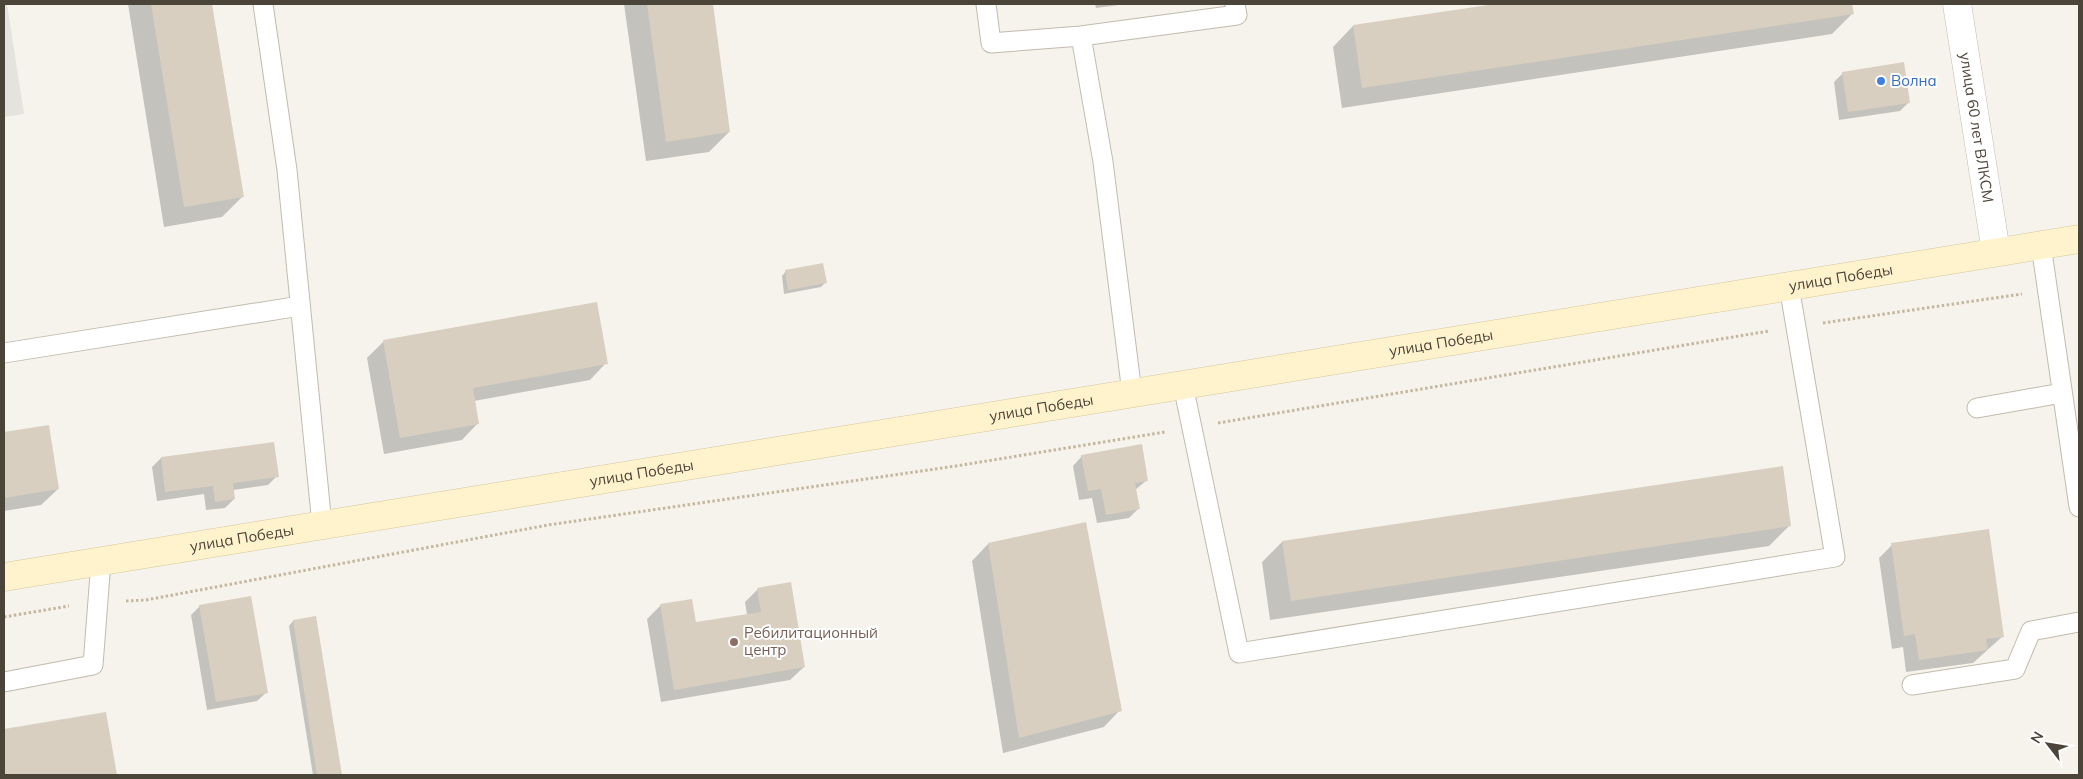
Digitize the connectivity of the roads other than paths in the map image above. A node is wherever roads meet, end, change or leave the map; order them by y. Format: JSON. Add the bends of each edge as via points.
{"nodes":[{"id":1,"x":263,"y":4,"type":"edge"},
{"id":2,"x":986,"y":4,"type":"edge"},
{"id":3,"x":1235,"y":4,"type":"edge"},
{"id":4,"x":1957,"y":4,"type":"edge"},
{"id":5,"x":1081,"y":36,"type":"junction"},
{"id":6,"x":2079,"y":238,"type":"edge"},
{"id":7,"x":2041,"y":245,"type":"junction"},
{"id":8,"x":1996,"y":252,"type":"junction"},
{"id":9,"x":1790,"y":286,"type":"junction"},
{"id":10,"x":300,"y":306,"type":"junction"},
{"id":11,"x":4,"y":353,"type":"edge"},
{"id":12,"x":1183,"y":384,"type":"junction"},
{"id":13,"x":1132,"y":393,"type":"junction"},
{"id":14,"x":2062,"y":393,"type":"junction"},
{"id":15,"x":1977,"y":408,"type":"dead end"},
{"id":16,"x":2079,"y":507,"type":"edge"},
{"id":17,"x":322,"y":525,"type":"junction"},
{"id":18,"x":101,"y":561,"type":"junction"},
{"id":19,"x":4,"y":577,"type":"edge"},
{"id":20,"x":2079,"y":622,"type":"edge"},
{"id":21,"x":4,"y":682,"type":"edge"},
{"id":22,"x":1912,"y":685,"type":"dead end"}],
"edges":[{"from":1,"to":10,"type":"lane","via":[[287,170]]},
{"from":2,"to":5,"type":"lane","via":[[991,44]]},
{"from":3,"to":5,"type":"lane","via":[[1237,15]]},
{"from":4,"to":8,"type":"street","name":"улица 60 лет ВЛКСМ"},
{"from":5,"to":13,"type":"lane","via":[[1103,162]]},
{"from":6,"to":7,"type":"street","name":"улица Победы"},
{"from":7,"to":8,"type":"street","name":"улица Победы"},
{"from":7,"to":14,"type":"lane"},
{"from":8,"to":9,"type":"street","name":"улица Победы"},
{"from":9,"to":12,"type":"street","name":"улица Победы"},
{"from":9,"to":12,"type":"lane","via":[[1835,558],[1239,653]]},
{"from":10,"to":11,"type":"lane"},
{"from":10,"to":17,"type":"lane"},
{"from":12,"to":13,"type":"street","name":"улица Победы"},
{"from":13,"to":17,"type":"street","name":"улица Победы"},
{"from":14,"to":15,"type":"lane"},
{"from":14,"to":16,"type":"lane"},
{"from":17,"to":18,"type":"street","name":"улица Победы"},
{"from":18,"to":19,"type":"street","name":"улица Победы"},
{"from":18,"to":21,"type":"lane","via":[[93,665]]},
{"from":20,"to":22,"type":"lane","via":[[2031,632],[2015,670]]}]}
